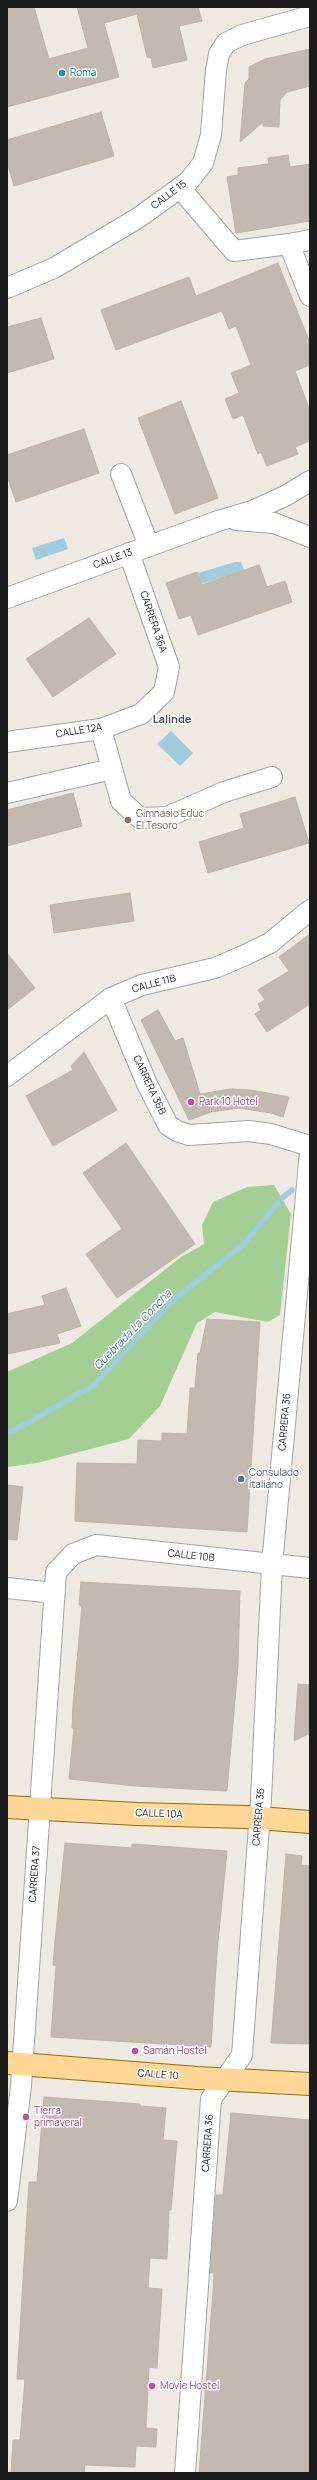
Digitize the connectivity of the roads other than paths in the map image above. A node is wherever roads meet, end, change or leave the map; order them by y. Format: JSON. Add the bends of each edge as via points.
{"nodes":[{"id":1,"x":310,"y":16,"type":"edge"},
{"id":2,"x":180,"y":188,"type":"junction"},
{"id":3,"x":310,"y":240,"type":"edge"},
{"id":4,"x":289,"y":244,"type":"junction"},
{"id":5,"x":7,"y":288,"type":"edge"},
{"id":6,"x":310,"y":296,"type":"edge"},
{"id":7,"x":121,"y":474,"type":"dead end"},
{"id":8,"x":310,"y":482,"type":"edge"},
{"id":9,"x":218,"y":521,"type":"junction"},
{"id":10,"x":310,"y":537,"type":"edge"},
{"id":11,"x":149,"y":546,"type":"junction"},
{"id":12,"x":129,"y":553,"type":"junction"},
{"id":13,"x":7,"y":598,"type":"edge"},
{"id":14,"x":164,"y":692,"type":"joint"},
{"id":15,"x":101,"y":729,"type":"junction"},
{"id":16,"x":7,"y":742,"type":"edge"},
{"id":17,"x":112,"y":769,"type":"junction"},
{"id":18,"x":272,"y":777,"type":"dead end"},
{"id":19,"x":7,"y":793,"type":"edge"},
{"id":20,"x":310,"y":910,"type":"edge"},
{"id":21,"x":111,"y":998,"type":"junction"},
{"id":22,"x":7,"y":1076,"type":"edge"},
{"id":23,"x":310,"y":1146,"type":"edge"},
{"id":24,"x":310,"y":1152,"type":"edge"},
{"id":25,"x":73,"y":1554,"type":"joint"},
{"id":26,"x":272,"y":1565,"type":"junction"},
{"id":27,"x":310,"y":1568,"type":"edge"},
{"id":28,"x":7,"y":1588,"type":"edge"},
{"id":29,"x":55,"y":1593,"type":"junction"},
{"id":30,"x":7,"y":1807,"type":"edge"},
{"id":31,"x":40,"y":1809,"type":"junction"},
{"id":32,"x":259,"y":1817,"type":"junction"},
{"id":33,"x":310,"y":1822,"type":"edge"},
{"id":34,"x":15,"y":2064,"type":"edge"},
{"id":35,"x":227,"y":2079,"type":"junction"},
{"id":36,"x":310,"y":2084,"type":"edge"},
{"id":37,"x":7,"y":2201,"type":"edge"},
{"id":38,"x":185,"y":2473,"type":"edge"}],
"edges":[{"from":1,"to":2,"type":"street","name":"CALLE 15","via":[[242,35],[226,43],[219,54],[211,135],[203,163]]},
{"from":2,"to":4,"type":"street","via":[[234,251]]},
{"from":2,"to":5,"type":"street","name":"CALLE 15","via":[[138,218],[54,268]]},
{"from":3,"to":4,"type":"street"},
{"from":4,"to":6,"type":"street"},
{"from":7,"to":11,"type":"street"},
{"from":8,"to":9,"type":"street","name":"CALLE 13","via":[[252,511]]},
{"from":9,"to":10,"type":"street","name":"CALLE 13","via":[[246,519],[274,523]]},
{"from":9,"to":11,"type":"street","name":"CALLE 13"},
{"from":11,"to":12,"type":"street","name":"CALLE 13"},
{"from":12,"to":13,"type":"street","name":"CALLE 13"},
{"from":12,"to":14,"type":"street","name":"CARRERA 36A","via":[[168,667]]},
{"from":14,"to":15,"type":"street","name":"CALLE 12A","via":[[141,714]]},
{"from":15,"to":16,"type":"street","name":"CALLE 12A"},
{"from":15,"to":17,"type":"street"},
{"from":17,"to":18,"type":"street","via":[[121,801],[140,818],[167,817],[224,792]]},
{"from":17,"to":19,"type":"street"},
{"from":20,"to":21,"type":"street","name":"CALLE 11B","via":[[270,943],[244,956],[215,968],[142,985]]},
{"from":21,"to":22,"type":"street","name":"CALLE 11B"},
{"from":21,"to":23,"type":"street","name":"CARRERA 36B","via":[[147,1084],[168,1125],[189,1134],[271,1134]]},
{"from":24,"to":26,"type":"street","name":"CARRERA 36"},
{"from":25,"to":26,"type":"street","name":"CALLE 10B","via":[[96,1546]]},
{"from":25,"to":29,"type":"street","name":"CARRERA 37","via":[[56,1572]]},
{"from":26,"to":27,"type":"street","name":"CALLE 10B"},
{"from":26,"to":32,"type":"street","name":"CARRERA 36"},
{"from":28,"to":29,"type":"street"},
{"from":29,"to":31,"type":"street","name":"CARRERA 37"},
{"from":30,"to":31,"type":"main road","name":"CALLE 10A"},
{"from":31,"to":32,"type":"main road","name":"CALLE 10A"},
{"from":31,"to":34,"type":"street","name":"CARRERA 37"},
{"from":32,"to":33,"type":"main road","name":"CALLE 10A"},
{"from":32,"to":35,"type":"street","name":"CARRERA 36","via":[[242,2054]]},
{"from":34,"to":35,"type":"main road","name":"CALLE 10"},
{"from":34,"to":37,"type":"street","name":"CARRERA 37"},
{"from":35,"to":36,"type":"main road","name":"CALLE 10"},
{"from":35,"to":38,"type":"street","name":"CARRERA 36","via":[[211,2099]]}]}
